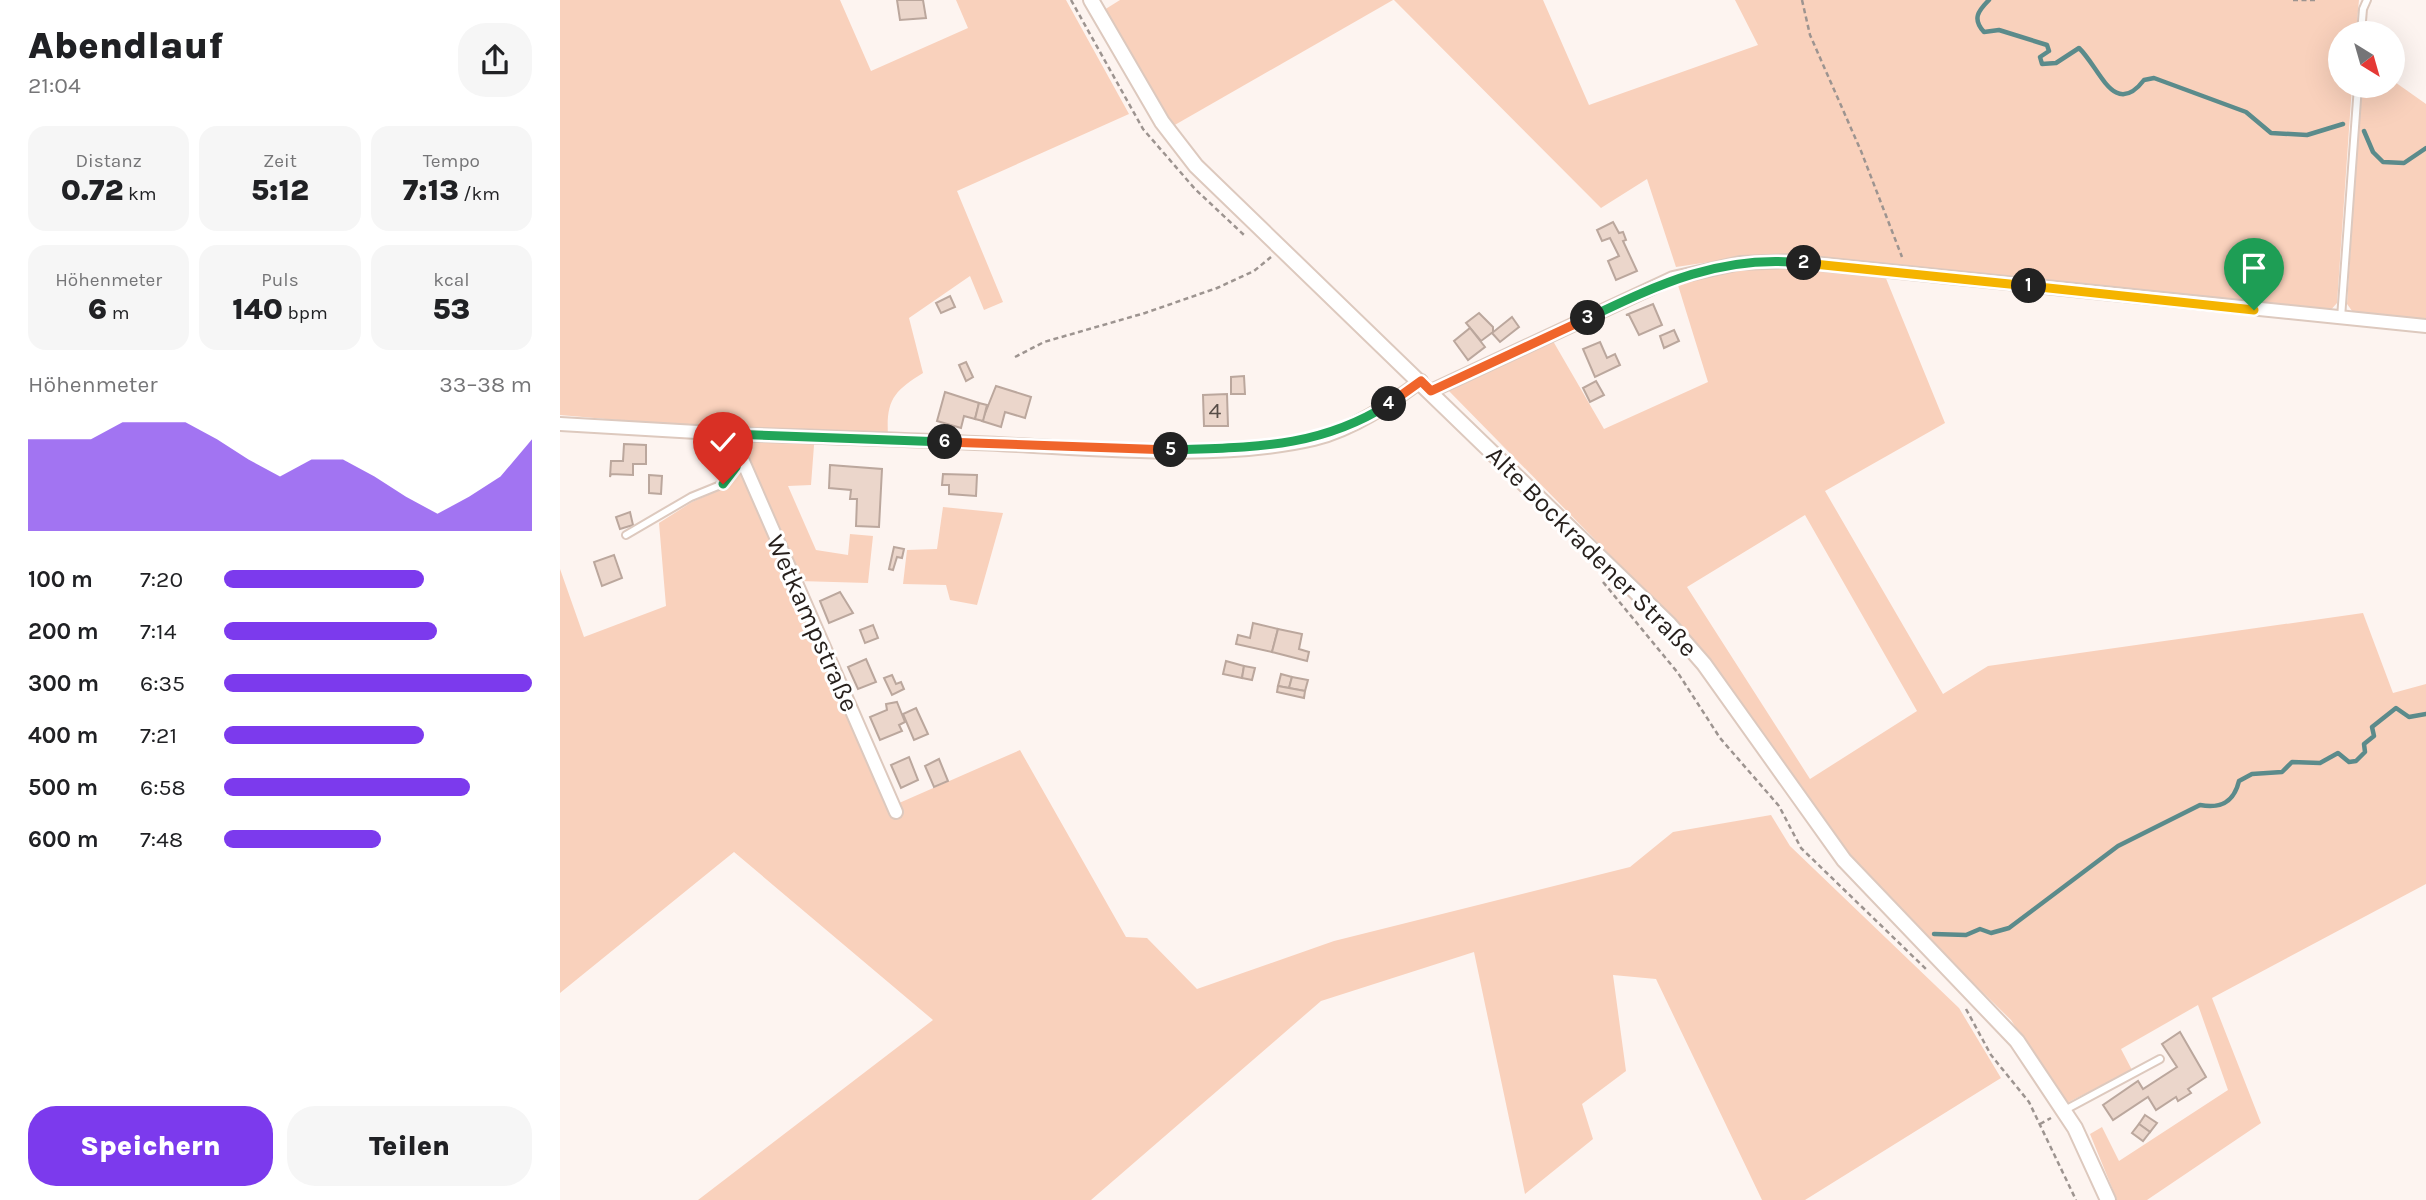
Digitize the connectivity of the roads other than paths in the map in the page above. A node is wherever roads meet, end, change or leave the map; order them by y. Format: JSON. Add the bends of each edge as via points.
{"nodes":[{"id":1,"x":1091,"y":0,"type":"edge"},
{"id":2,"x":2367,"y":0,"type":"edge"},
{"id":3,"x":2362,"y":21,"type":"edge"},
{"id":4,"x":2357,"y":98,"type":"edge"},
{"id":5,"x":2341,"y":319,"type":"junction"},
{"id":6,"x":2426,"y":326,"type":"edge"},
{"id":7,"x":1426,"y":386,"type":"junction"},
{"id":8,"x":560,"y":424,"type":"edge"},
{"id":9,"x":730,"y":434,"type":"junction"},
{"id":10,"x":740,"y":455,"type":"junction"},
{"id":11,"x":626,"y":535,"type":"dead end"},
{"id":12,"x":896,"y":812,"type":"dead end"},
{"id":13,"x":2160,"y":1059,"type":"dead end"},
{"id":14,"x":2063,"y":1111,"type":"junction"},
{"id":15,"x":2108,"y":1200,"type":"edge"}],
"edges":[{"from":1,"to":7,"type":"street","name":"Alte Bockradener Straße","via":[[1162,122],[1187,155]]},
{"from":2,"to":3,"type":"lane"},
{"from":4,"to":5,"type":"lane"},
{"from":5,"to":6,"type":"street"},
{"from":5,"to":7,"type":"street","via":[[1792,261],[1711,268],[1673,278]]},
{"from":7,"to":9,"type":"street","via":[[1350,426],[1276,446],[1144,452]]},
{"from":7,"to":14,"type":"street","name":"Alte Bockradener Straße","via":[[1670,624],[1704,664],[1844,860],[2017,1041]]},
{"from":8,"to":9,"type":"street"},
{"from":9,"to":10,"type":"street","name":"Wetkampstraße"},
{"from":10,"to":11,"type":"lane","via":[[723,484]]},
{"from":10,"to":12,"type":"street","name":"Wetkampstraße"},
{"from":13,"to":14,"type":"lane"},
{"from":14,"to":15,"type":"street","name":"Alte Bockradener Straße"}]}
